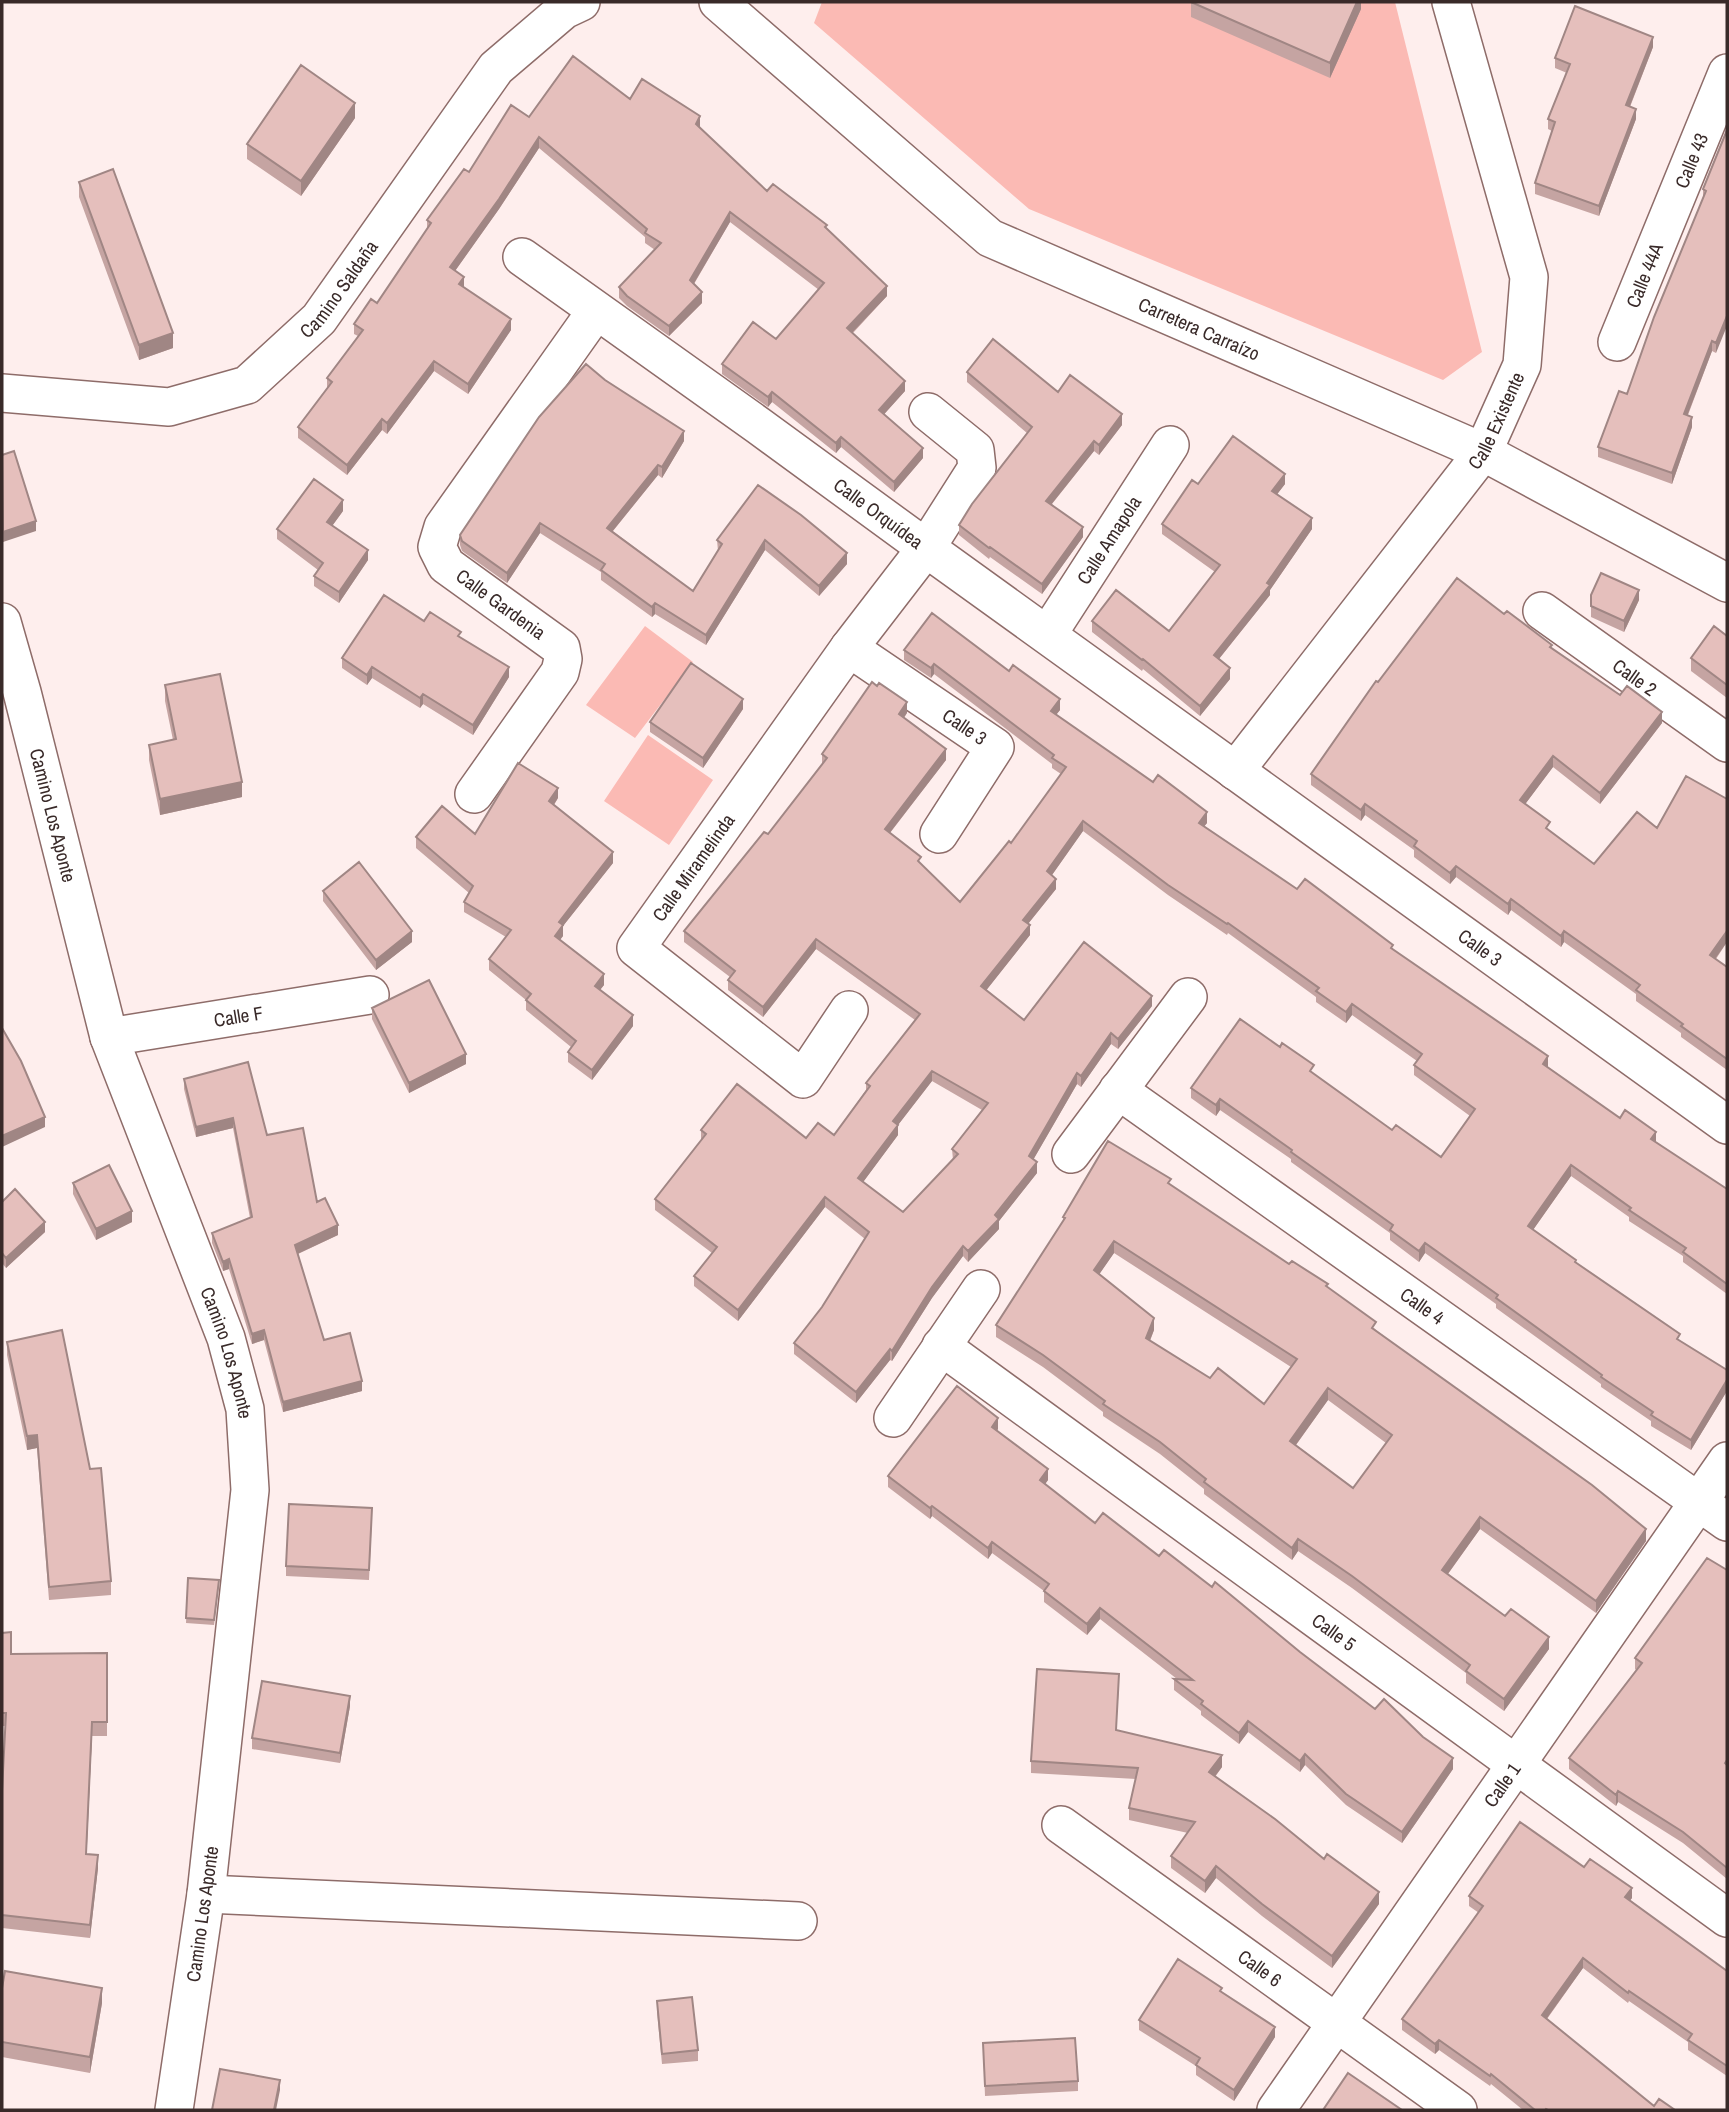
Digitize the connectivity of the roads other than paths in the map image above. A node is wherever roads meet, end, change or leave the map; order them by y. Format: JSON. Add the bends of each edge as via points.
{"nodes":[{"id":1,"x":581,"y":2,"type":"edge"},
{"id":2,"x":718,"y":2,"type":"edge"},
{"id":3,"x":1451,"y":2,"type":"edge"},
{"id":4,"x":1727,"y":73,"type":"edge"},
{"id":5,"x":1671,"y":209,"type":"joint"},
{"id":6,"x":522,"y":257,"type":"dead end"},
{"id":7,"x":596,"y":311,"type":"junction"},
{"id":8,"x":1617,"y":342,"type":"dead end"},
{"id":9,"x":2,"y":393,"type":"edge"},
{"id":10,"x":928,"y":412,"type":"dead end"},
{"id":11,"x":1170,"y":445,"type":"dead end"},
{"id":12,"x":1483,"y":452,"type":"junction"},
{"id":13,"x":926,"y":548,"type":"junction"},
{"id":14,"x":1727,"y":583,"type":"edge"},
{"id":15,"x":1542,"y":611,"type":"dead end"},
{"id":16,"x":2,"y":622,"type":"edge"},
{"id":17,"x":1048,"y":634,"type":"junction"},
{"id":18,"x":849,"y":648,"type":"junction"},
{"id":19,"x":1727,"y":743,"type":"edge"},
{"id":20,"x":1235,"y":771,"type":"junction"},
{"id":21,"x":474,"y":794,"type":"dead end"},
{"id":22,"x":939,"y":834,"type":"dead end"},
{"id":23,"x":370,"y":995,"type":"dead end"},
{"id":24,"x":1188,"y":997,"type":"dead end"},
{"id":25,"x":849,"y":1010,"type":"dead end"},
{"id":26,"x":109,"y":1037,"type":"junction"},
{"id":27,"x":1118,"y":1090,"type":"junction"},
{"id":28,"x":1727,"y":1125,"type":"edge"},
{"id":29,"x":1071,"y":1154,"type":"dead end"},
{"id":30,"x":981,"y":1289,"type":"dead end"},
{"id":31,"x":941,"y":1346,"type":"junction"},
{"id":32,"x":893,"y":1418,"type":"dead end"},
{"id":33,"x":1727,"y":1461,"type":"edge"},
{"id":34,"x":1713,"y":1512,"type":"edge"},
{"id":35,"x":1516,"y":1765,"type":"junction"},
{"id":36,"x":1061,"y":1825,"type":"dead end"},
{"id":37,"x":206,"y":1894,"type":"junction"},
{"id":38,"x":1727,"y":1918,"type":"edge"},
{"id":39,"x":798,"y":1921,"type":"dead end"},
{"id":40,"x":1337,"y":2022,"type":"junction"},
{"id":41,"x":174,"y":2110,"type":"edge"},
{"id":42,"x":1276,"y":2110,"type":"edge"},
{"id":43,"x":1458,"y":2110,"type":"edge"}],
"edges":[{"from":1,"to":9,"type":"street","name":"Camino Saldaña","via":[[564,10],[496,68],[319,319],[247,385],[169,407]]},
{"from":2,"to":12,"type":"street","name":"Carretera Carraízo","via":[[990,238]]},
{"from":3,"to":12,"type":"street","name":"Calle Existente","via":[[1529,277],[1522,365]]},
{"from":4,"to":5,"type":"street","name":"Calle 43"},
{"from":5,"to":8,"type":"street","name":"Calle 44A"},
{"from":6,"to":7,"type":"street","name":"Calle Orquídea"},
{"from":7,"to":13,"type":"street","name":"Calle Orquídea"},
{"from":7,"to":21,"type":"street","name":"Calle Gardenia","via":[[443,527],[437,547],[446,565],[561,648],[563,659],[559,672]]},
{"from":10,"to":13,"type":"street","name":"Calle Miramelinda","via":[[975,450],[977,468]]},
{"from":11,"to":17,"type":"street","name":"Calle Amapola"},
{"from":12,"to":14,"type":"street","name":"Carretera Carraízo"},
{"from":12,"to":20,"type":"street","name":"Calle Existente"},
{"from":13,"to":17,"type":"street","name":"Calle Orquídea"},
{"from":13,"to":18,"type":"street","name":"Calle Miramelinda"},
{"from":15,"to":19,"type":"street","name":"Calle 2"},
{"from":16,"to":26,"type":"street","name":"Camino Los Aponte"},
{"from":17,"to":20,"type":"street","name":"Calle Orquídea"},
{"from":18,"to":22,"type":"street","name":"Calle 3","via":[[995,747]]},
{"from":18,"to":25,"type":"street","name":"Calle Miramelinda","via":[[636,948],[803,1079]]},
{"from":20,"to":28,"type":"street","name":"Calle 3"},
{"from":23,"to":26,"type":"street","name":"Calle F"},
{"from":24,"to":27,"type":"street"},
{"from":26,"to":37,"type":"street","name":"Camino Los Aponte","via":[[226,1338],[245,1409],[250,1490]]},
{"from":27,"to":29,"type":"street"},
{"from":27,"to":34,"type":"street","name":"Calle 4"},
{"from":30,"to":31,"type":"street"},
{"from":31,"to":32,"type":"street"},
{"from":31,"to":35,"type":"street","name":"Calle 5"},
{"from":33,"to":34,"type":"street","name":"Calle 1"},
{"from":34,"to":35,"type":"street","name":"Calle 1"},
{"from":35,"to":38,"type":"street","name":"Calle 5"},
{"from":35,"to":40,"type":"street","name":"Calle 1"},
{"from":36,"to":40,"type":"street","name":"Calle 6"},
{"from":37,"to":39,"type":"street"},
{"from":37,"to":41,"type":"street","name":"Camino Los Aponte"},
{"from":40,"to":42,"type":"street","name":"Calle 1"},
{"from":40,"to":43,"type":"street","name":"Calle 6"}]}
